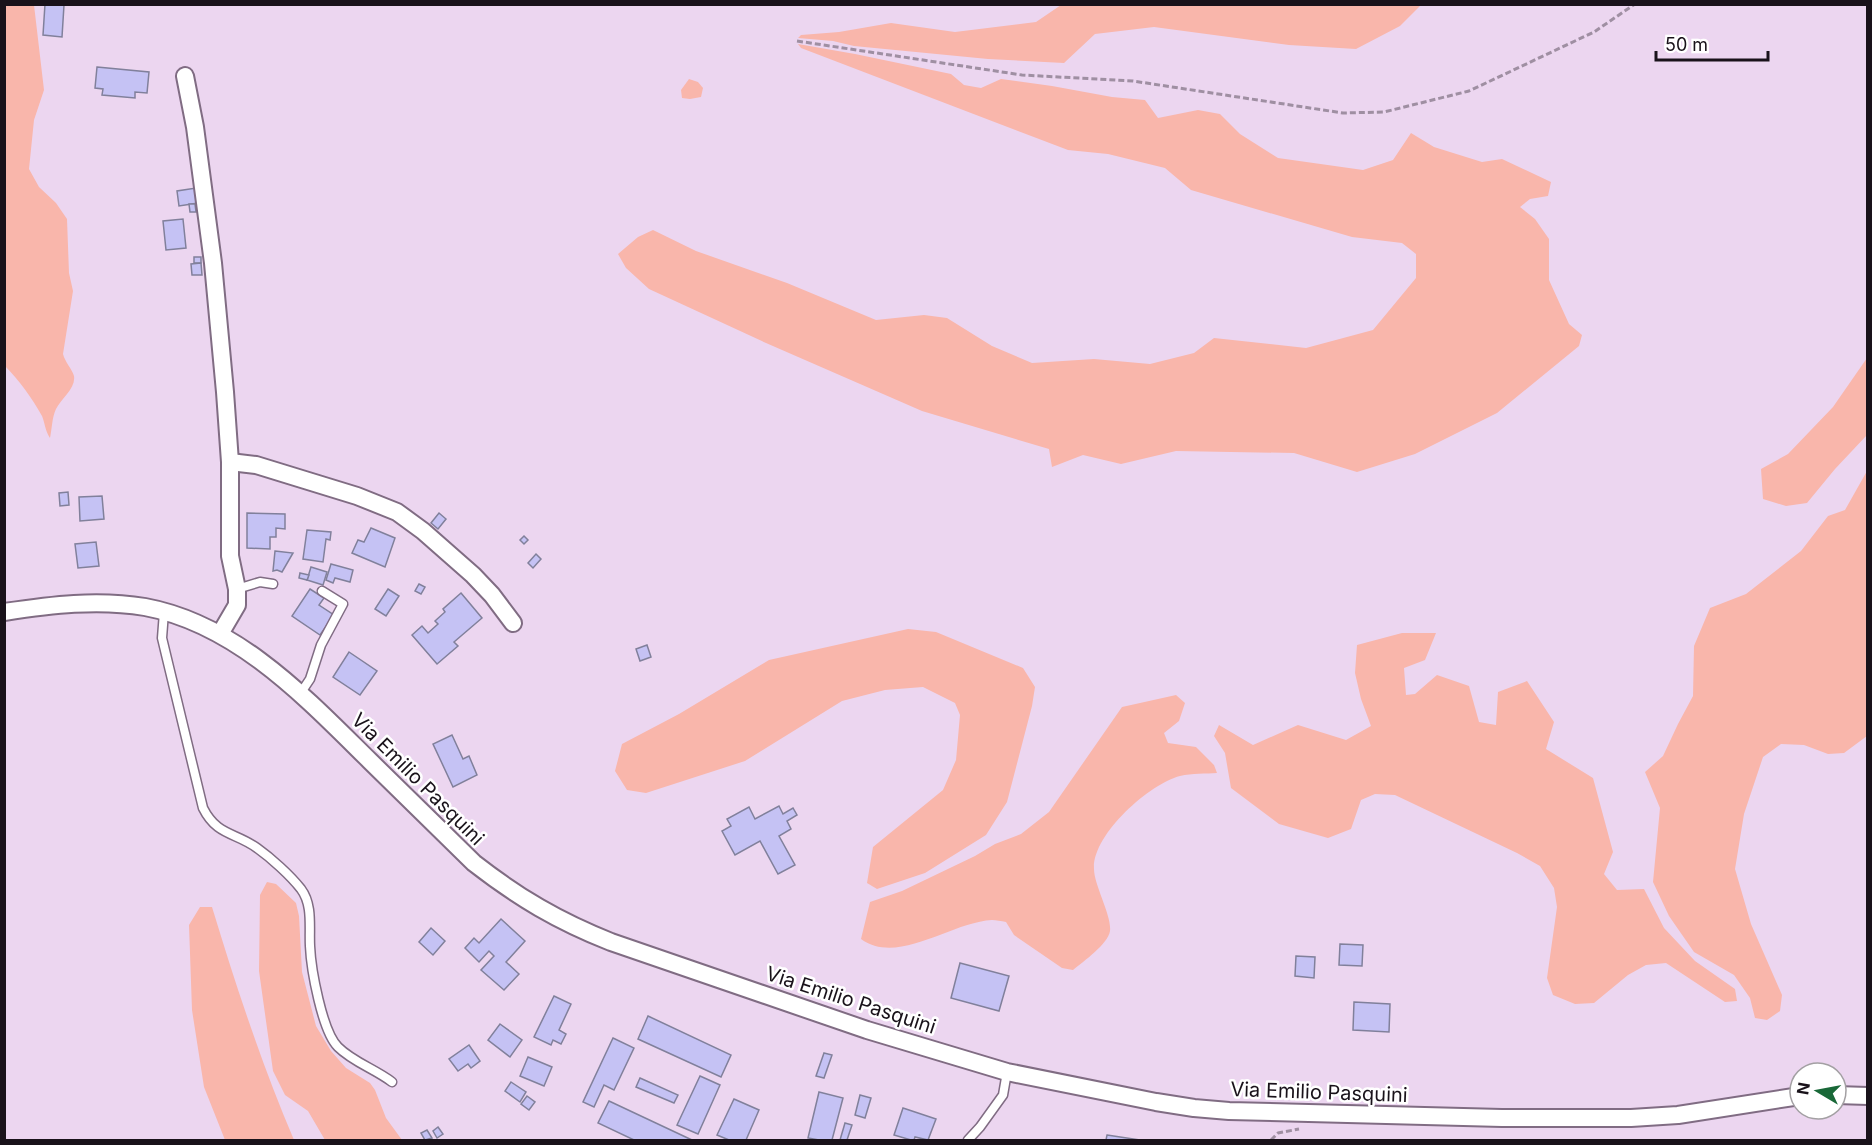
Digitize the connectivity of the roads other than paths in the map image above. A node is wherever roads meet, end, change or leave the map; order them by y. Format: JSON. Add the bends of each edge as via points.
{"nodes":[{"id":1,"x":185,"y":75,"type":"dead end"},
{"id":2,"x":230,"y":462,"type":"junction"},
{"id":3,"x":273,"y":584,"type":"dead end"},
{"id":4,"x":237,"y":589,"type":"junction"},
{"id":5,"x":322,"y":591,"type":"dead end"},
{"id":6,"x":4,"y":612,"type":"edge"},
{"id":7,"x":164,"y":612,"type":"junction"},
{"id":8,"x":513,"y":623,"type":"dead end"},
{"id":9,"x":220,"y":634,"type":"junction"},
{"id":10,"x":300,"y":694,"type":"junction"},
{"id":11,"x":1007,"y":1072,"type":"junction"},
{"id":12,"x":392,"y":1082,"type":"dead end"},
{"id":13,"x":1848,"y":1095,"type":"edge"},
{"id":14,"x":1868,"y":1095,"type":"edge"},
{"id":15,"x":1788,"y":1098,"type":"edge"},
{"id":16,"x":968,"y":1140,"type":"edge"}],
"edges":[{"from":1,"to":2,"type":"street","via":[[213,263]]},
{"from":2,"to":4,"type":"street","via":[[230,556]]},
{"from":2,"to":8,"type":"street","via":[[256,465],[396,512],[473,575]]},
{"from":3,"to":4,"type":"lane","via":[[260,582]]},
{"from":4,"to":9,"type":"street","via":[[237,605]]},
{"from":5,"to":10,"type":"lane","via":[[343,604]]},
{"from":6,"to":7,"type":"street","name":"Via Emilio Pasquini","via":[[75,603],[122,604]]},
{"from":7,"to":9,"type":"street","name":"Via Emilio Pasquini"},
{"from":7,"to":12,"type":"lane","via":[[162,638],[203,808],[213,824],[256,847],[299,887],[309,905],[310,950],[321,1009],[332,1039],[349,1055]]},
{"from":9,"to":10,"type":"street","name":"Via Emilio Pasquini"},
{"from":10,"to":11,"type":"street","name":"Via Emilio Pasquini","via":[[474,863],[547,914],[611,942],[867,1030]]},
{"from":11,"to":15,"type":"street","name":"Via Emilio Pasquini","via":[[1156,1102],[1228,1111],[1631,1118],[1678,1115]]},
{"from":11,"to":16,"type":"lane","via":[[1003,1095]]},
{"from":13,"to":14,"type":"street"}]}
